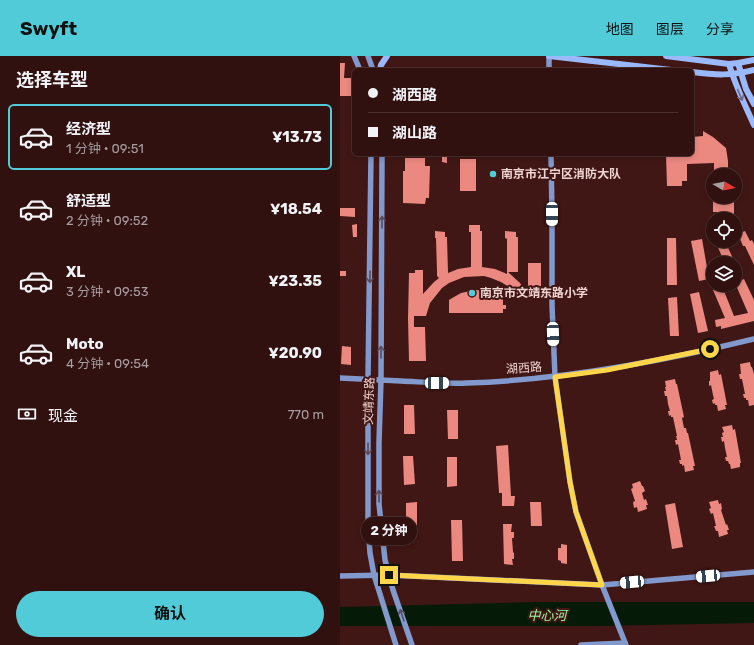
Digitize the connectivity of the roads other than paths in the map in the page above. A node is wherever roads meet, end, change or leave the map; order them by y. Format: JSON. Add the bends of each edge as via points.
{"nodes":[{"id":1,"x":354,"y":56,"type":"edge"},
{"id":2,"x":368,"y":56,"type":"edge"},
{"id":3,"x":387,"y":56,"type":"edge"},
{"id":4,"x":549,"y":56,"type":"edge"},
{"id":5,"x":666,"y":56,"type":"edge"},
{"id":6,"x":754,"y":60,"type":"edge"},
{"id":7,"x":738,"y":63,"type":"junction"},
{"id":8,"x":729,"y":64,"type":"junction"},
{"id":9,"x":359,"y":68,"type":"edge"},
{"id":10,"x":372,"y":68,"type":"edge"},
{"id":11,"x":380,"y":68,"type":"edge"},
{"id":12,"x":549,"y":68,"type":"edge"},
{"id":13,"x":654,"y":68,"type":"edge"},
{"id":14,"x":754,"y":70,"type":"edge"},
{"id":15,"x":694,"y":72,"type":"edge"},
{"id":16,"x":742,"y":73,"type":"junction"},
{"id":17,"x":732,"y":75,"type":"junction"},
{"id":18,"x":754,"y":104,"type":"edge"},
{"id":19,"x":754,"y":124,"type":"edge"},
{"id":20,"x":371,"y":156,"type":"edge"},
{"id":21,"x":382,"y":156,"type":"edge"},
{"id":22,"x":551,"y":156,"type":"edge"},
{"id":23,"x":754,"y":339,"type":"edge"},
{"id":24,"x":555,"y":377,"type":"junction"},
{"id":25,"x":340,"y":378,"type":"edge"},
{"id":26,"x":368,"y":380,"type":"junction"},
{"id":27,"x":381,"y":380,"type":"junction"},
{"id":28,"x":754,"y":572,"type":"edge"},
{"id":29,"x":374,"y":575,"type":"junction"},
{"id":30,"x":389,"y":575,"type":"junction"},
{"id":31,"x":340,"y":576,"type":"edge"},
{"id":32,"x":602,"y":585,"type":"junction"},
{"id":33,"x":395,"y":642,"type":"edge"},
{"id":34,"x":411,"y":643,"type":"edge"},
{"id":35,"x":626,"y":644,"type":"edge"},
{"id":36,"x":581,"y":645,"type":"edge"}],
"edges":[{"from":1,"to":9,"type":"main road"},
{"from":2,"to":10,"type":"main road"},
{"from":3,"to":11,"type":"main road"},
{"from":4,"to":12,"type":"main road"},
{"from":4,"to":13,"type":"main road"},
{"from":5,"to":8,"type":"main road"},
{"from":6,"to":7,"type":"main road"},
{"from":7,"to":8,"type":"main road"},
{"from":7,"to":16,"type":"main road"},
{"from":8,"to":17,"type":"main road"},
{"from":14,"to":16,"type":"main road"},
{"from":15,"to":17,"type":"main road"},
{"from":16,"to":17,"type":"main road"},
{"from":16,"to":18,"type":"main road","via":[[746,89]]},
{"from":17,"to":19,"type":"main road","one_way":true},
{"from":20,"to":26,"type":"main road","name":"文靖东路","one_way":true},
{"from":27,"to":21,"type":"main road","name":"文靖东路","one_way":true},
{"from":22,"to":24,"type":"main road"},
{"from":23,"to":24,"type":"main road","name":"湖西路","via":[[607,370]]},
{"from":24,"to":27,"type":"main road","name":"湖西路","via":[[467,383]]},
{"from":24,"to":32,"type":"main road","via":[[576,512]]},
{"from":25,"to":26,"type":"main road","name":"湖西路"},
{"from":26,"to":27,"type":"main road","name":"湖西路"},
{"from":26,"to":29,"type":"main road","name":"文靖东路","one_way":true,"via":[[368,525]]},
{"from":30,"to":27,"type":"main road","name":"文靖东路","one_way":true,"via":[[379,504]]},
{"from":28,"to":32,"type":"main road"},
{"from":29,"to":30,"type":"main road"},
{"from":29,"to":31,"type":"main road"},
{"from":29,"to":33,"type":"main road","name":"文靖东路"},
{"from":30,"to":32,"type":"main road"},
{"from":34,"to":30,"type":"main road","name":"文靖东路","one_way":true},
{"from":32,"to":35,"type":"main road"},
{"from":35,"to":36,"type":"main road"}]}
